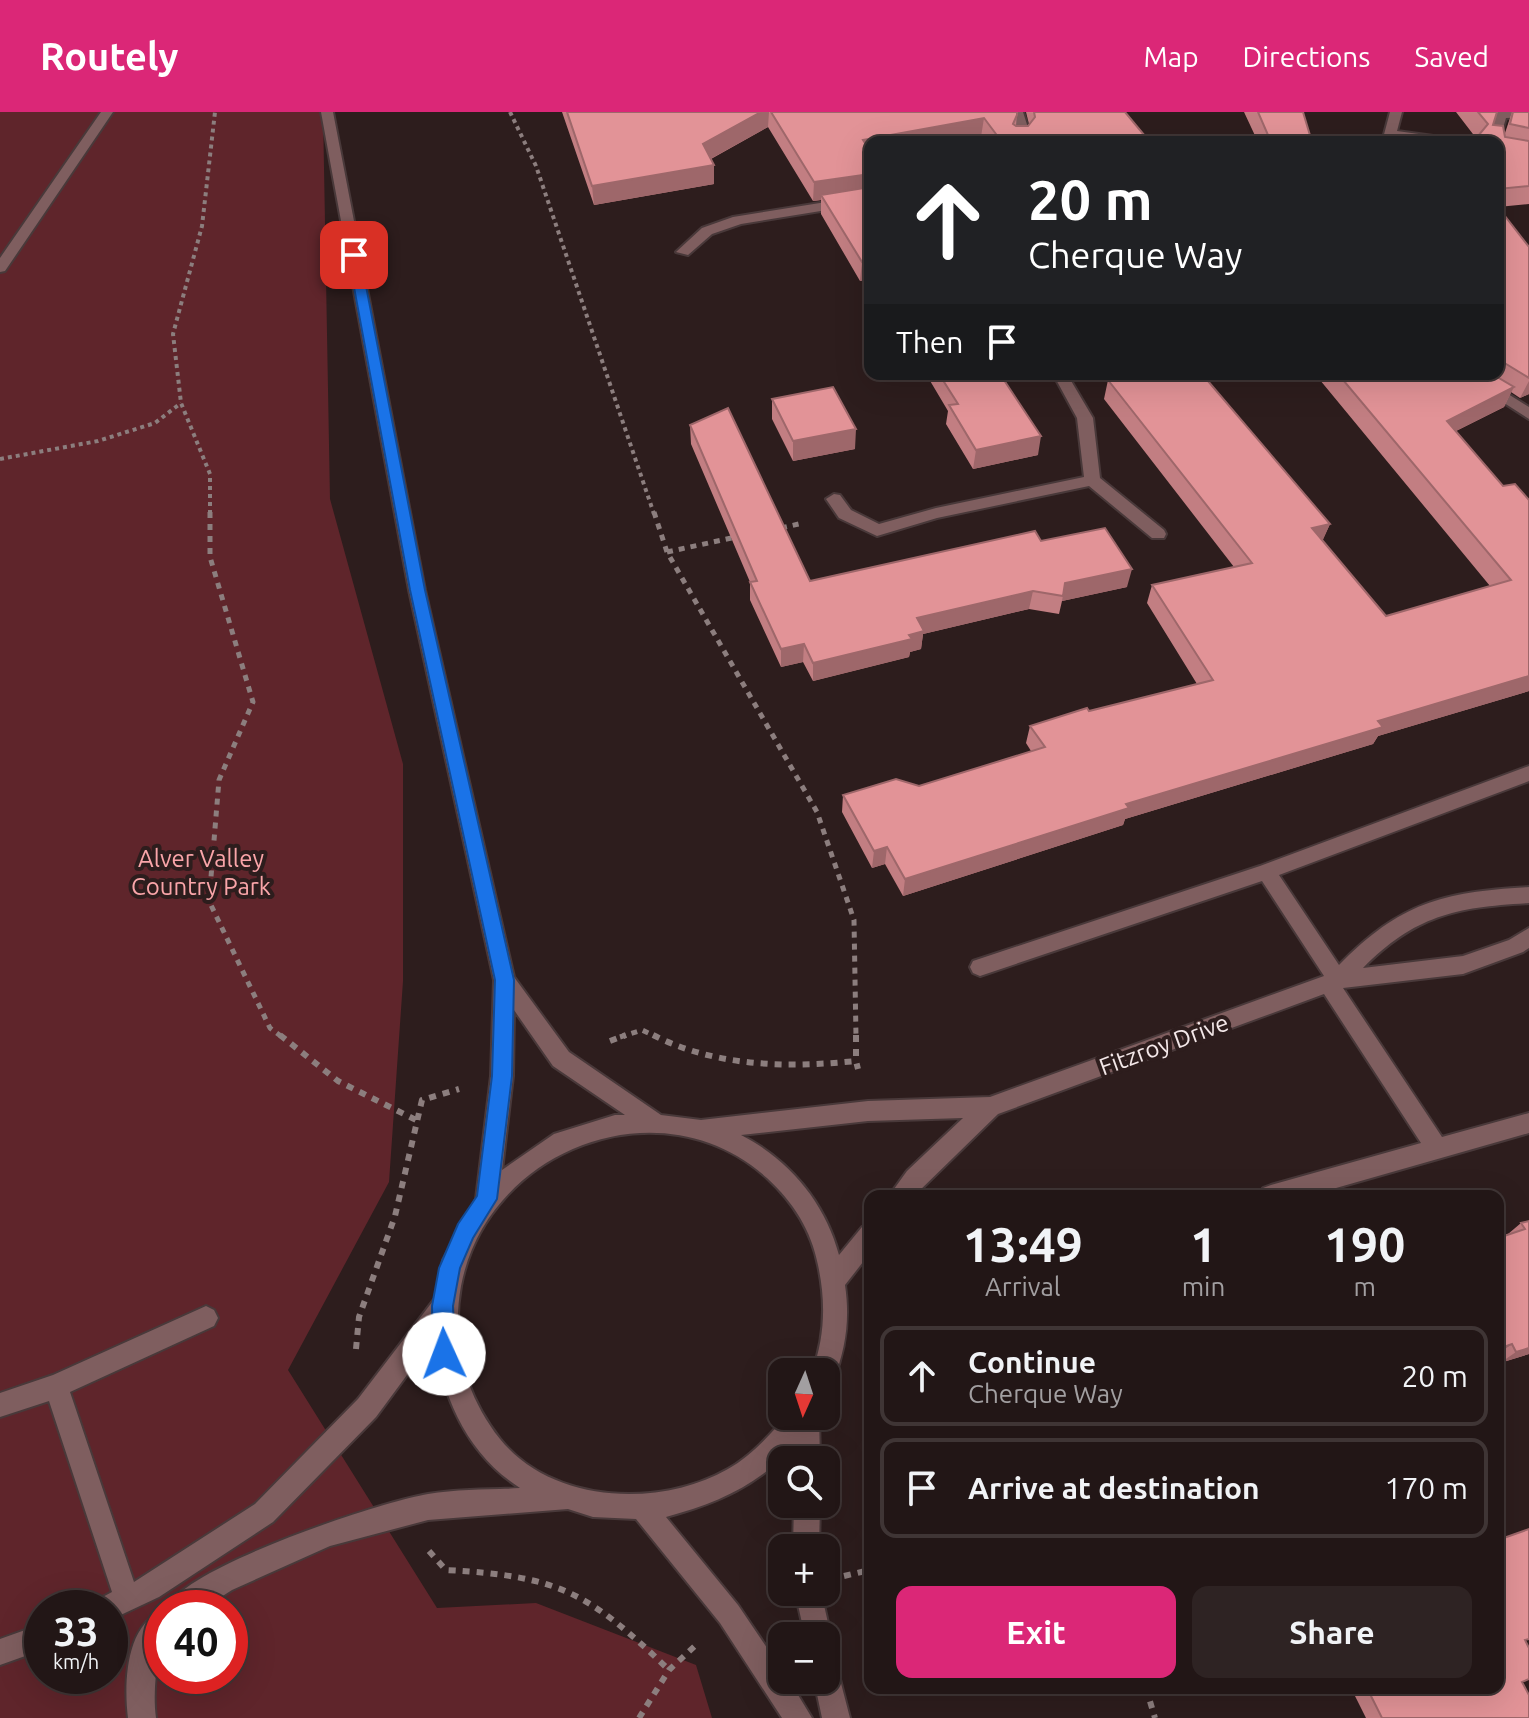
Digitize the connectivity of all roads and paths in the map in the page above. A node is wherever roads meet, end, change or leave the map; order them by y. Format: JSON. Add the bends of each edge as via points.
{"nodes":[{"id":1,"x":107,"y":112,"type":"edge"},
{"id":2,"x":215,"y":112,"type":"edge"},
{"id":3,"x":327,"y":112,"type":"edge"},
{"id":4,"x":510,"y":112,"type":"edge"},
{"id":5,"x":1017,"y":112,"type":"edge"},
{"id":6,"x":1396,"y":112,"type":"edge"},
{"id":7,"x":1529,"y":113,"type":"edge"},
{"id":8,"x":1023,"y":136,"type":"edge"},
{"id":9,"x":1390,"y":136,"type":"edge"},
{"id":10,"x":1495,"y":136,"type":"edge"},
{"id":11,"x":864,"y":200,"type":"edge"},
{"id":12,"x":683,"y":252,"type":"dead end"},
{"id":13,"x":0,"y":268,"type":"edge"},
{"id":14,"x":1063,"y":380,"type":"edge"},
{"id":15,"x":1475,"y":380,"type":"edge"},
{"id":16,"x":181,"y":403,"type":"junction"},
{"id":17,"x":1529,"y":414,"type":"edge"},
{"id":18,"x":0,"y":459,"type":"edge"},
{"id":19,"x":1092,"y":480,"type":"junction"},
{"id":20,"x":834,"y":499,"type":"dead end"},
{"id":21,"x":1158,"y":534,"type":"dead end"},
{"id":22,"x":1529,"y":773,"type":"edge"},
{"id":23,"x":1266,"y":872,"type":"junction"},
{"id":24,"x":1529,"y":895,"type":"edge"},
{"id":25,"x":1529,"y":936,"type":"edge"},
{"id":26,"x":980,"y":967,"type":"dead end"},
{"id":27,"x":504,"y":980,"type":"junction"},
{"id":28,"x":1333,"y":982,"type":"junction"},
{"id":29,"x":561,"y":1059,"type":"junction"},
{"id":30,"x":856,"y":1061,"type":"junction"},
{"id":31,"x":502,"y":1076,"type":"junction"},
{"id":32,"x":990,"y":1107,"type":"junction"},
{"id":33,"x":868,"y":1111,"type":"junction"},
{"id":34,"x":418,"y":1121,"type":"junction"},
{"id":35,"x":653,"y":1122,"type":"junction"},
{"id":36,"x":1529,"y":1123,"type":"edge"},
{"id":37,"x":701,"y":1129,"type":"junction"},
{"id":38,"x":1436,"y":1147,"type":"junction"},
{"id":39,"x":905,"y":1190,"type":"edge"},
{"id":40,"x":1291,"y":1190,"type":"edge"},
{"id":41,"x":487,"y":1199,"type":"junction"},
{"id":42,"x":864,"y":1243,"type":"edge"},
{"id":43,"x":835,"y":1279,"type":"junction"},
{"id":44,"x":443,"y":1306,"type":"junction"},
{"id":45,"x":206,"y":1318,"type":"dead end"},
{"id":46,"x":827,"y":1358,"type":"edge"},
{"id":47,"x":56,"y":1386,"type":"junction"},
{"id":48,"x":0,"y":1405,"type":"edge"},
{"id":49,"x":357,"y":1418,"type":"junction"},
{"id":50,"x":792,"y":1430,"type":"edge"},
{"id":51,"x":565,"y":1498,"type":"junction"},
{"id":52,"x":643,"y":1508,"type":"junction"},
{"id":53,"x":398,"y":1515,"type":"junction"},
{"id":54,"x":113,"y":1590,"type":"edge"},
{"id":55,"x":209,"y":1590,"type":"edge"},
{"id":56,"x":128,"y":1598,"type":"edge"},
{"id":57,"x":24,"y":1643,"type":"edge"},
{"id":58,"x":0,"y":1652,"type":"edge"},
{"id":59,"x":144,"y":1652,"type":"edge"},
{"id":60,"x":831,"y":1694,"type":"edge"},
{"id":61,"x":1148,"y":1694,"type":"edge"},
{"id":62,"x":142,"y":1718,"type":"edge"},
{"id":63,"x":639,"y":1718,"type":"edge"},
{"id":64,"x":798,"y":1718,"type":"edge"},
{"id":65,"x":836,"y":1718,"type":"edge"},
{"id":66,"x":1155,"y":1718,"type":"edge"}],
"edges":[{"from":1,"to":13,"type":"street"},
{"from":2,"to":16,"type":"path","via":[[202,226],[173,334]]},
{"from":3,"to":27,"type":"street","via":[[417,590]]},
{"from":4,"to":30,"type":"path","via":[[536,166],[667,552],[817,812],[854,920]]},
{"from":5,"to":8,"type":"street"},
{"from":6,"to":9,"type":"street"},
{"from":7,"to":10,"type":"street","via":[[1500,115]]},
{"from":11,"to":12,"type":"street","via":[[738,220],[707,231]]},
{"from":14,"to":19,"type":"street","via":[[1085,418]]},
{"from":15,"to":17,"type":"street"},
{"from":16,"to":18,"type":"path","via":[[155,423],[98,441]]},
{"from":16,"to":34,"type":"path","via":[[210,474],[210,557],[253,702],[219,780],[209,901],[270,1028],[338,1081]]},
{"from":19,"to":20,"type":"street","via":[[877,530],[845,514]]},
{"from":19,"to":21,"type":"street"},
{"from":22,"to":23,"type":"street"},
{"from":23,"to":26,"type":"street"},
{"from":23,"to":28,"type":"street"},
{"from":24,"to":28,"type":"street","name":"Fitzroy Drive","via":[[1478,898],[1419,914],[1379,940]]},
{"from":25,"to":28,"type":"street","name":"Fitzroy Drive","via":[[1463,965]]},
{"from":27,"to":29,"type":"street"},
{"from":27,"to":31,"type":"street"},
{"from":28,"to":32,"type":"street","name":"Fitzroy Drive"},
{"from":28,"to":38,"type":"street"},
{"from":29,"to":30,"type":"path","via":[[642,1030],[687,1051],[751,1062]]},
{"from":29,"to":35,"type":"street"},
{"from":30,"to":33,"type":"path"},
{"from":31,"to":34,"type":"path","via":[[422,1100]]},
{"from":31,"to":41,"type":"street"},
{"from":32,"to":33,"type":"street","name":"Fitzroy Drive"},
{"from":32,"to":39,"type":"street","name":"Fitzroy Drive"},
{"from":33,"to":37,"type":"street","name":"Fitzroy Drive"},
{"from":34,"to":49,"type":"path","via":[[389,1235],[355,1321]]},
{"from":35,"to":37,"type":"street"},
{"from":35,"to":41,"type":"street","via":[[607,1126],[562,1141],[521,1166]]},
{"from":36,"to":38,"type":"street"},
{"from":37,"to":43,"type":"street","via":[[750,1150],[790,1183],[819,1228]]},
{"from":38,"to":40,"type":"street"},
{"from":41,"to":44,"type":"street","via":[[465,1231]]},
{"from":42,"to":43,"type":"street"},
{"from":43,"to":46,"type":"street","via":[[836,1323]]},
{"from":44,"to":49,"type":"street"},
{"from":44,"to":51,"type":"street","via":[[444,1354],[458,1400],[484,1442],[520,1475]]},
{"from":45,"to":47,"type":"street"},
{"from":47,"to":48,"type":"street"},
{"from":47,"to":54,"type":"street"},
{"from":49,"to":56,"type":"street","via":[[264,1513]]},
{"from":50,"to":52,"type":"street","via":[[737,1478],[692,1499]]},
{"from":51,"to":52,"type":"street"},
{"from":51,"to":53,"type":"street","via":[[428,1507]]},
{"from":52,"to":64,"type":"street","via":[[729,1614]]},
{"from":53,"to":55,"type":"street","via":[[328,1534]]},
{"from":53,"to":63,"type":"path","via":[[446,1570],[501,1573],[556,1585],[624,1626],[669,1670]]},
{"from":57,"to":58,"type":"street"},
{"from":59,"to":62,"type":"street"},
{"from":60,"to":65,"type":"street"},
{"from":61,"to":66,"type":"path"}]}
